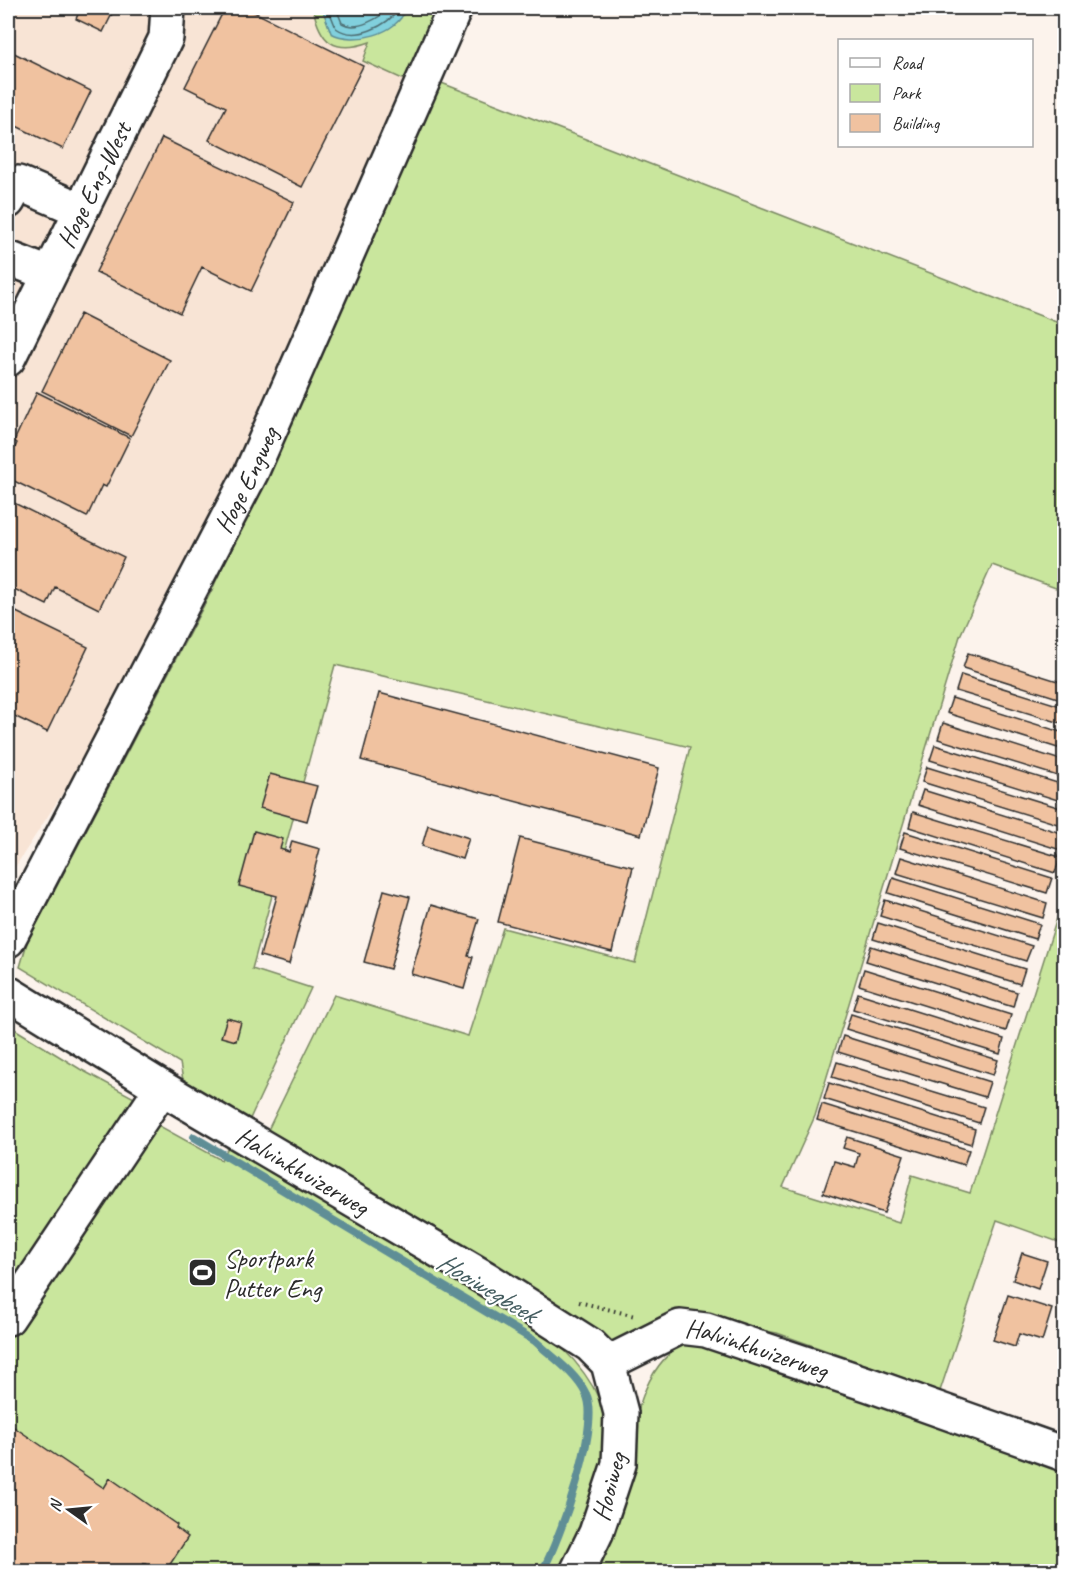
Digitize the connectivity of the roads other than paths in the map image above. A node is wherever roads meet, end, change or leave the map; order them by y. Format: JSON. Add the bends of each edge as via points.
{"nodes":[{"id":1,"x":168,"y":8,"type":"edge"},
{"id":2,"x":454,"y":8,"type":"edge"},
{"id":3,"x":11,"y":188,"type":"edge"},
{"id":4,"x":81,"y":210,"type":"junction"},
{"id":5,"x":8,"y":258,"type":"edge"},
{"id":6,"x":50,"y":274,"type":"junction"},
{"id":7,"x":17,"y":316,"type":"edge"},
{"id":8,"x":8,"y":359,"type":"edge"},
{"id":9,"x":8,"y":940,"type":"edge"},
{"id":10,"x":8,"y":993,"type":"edge"},
{"id":11,"x":162,"y":1088,"type":"junction"},
{"id":12,"x":8,"y":1318,"type":"edge"},
{"id":13,"x":608,"y":1363,"type":"junction"},
{"id":14,"x":1065,"y":1454,"type":"edge"},
{"id":15,"x":577,"y":1572,"type":"edge"}],
"edges":[{"from":1,"to":4,"type":"street","name":"Hoge Eng-West","via":[[166,38]]},
{"from":2,"to":9,"type":"street","name":"Hoge Engweg","via":[[251,473]]},
{"from":3,"to":4,"type":"street"},
{"from":4,"to":6,"type":"street","name":"Hoge Eng-West"},
{"from":5,"to":6,"type":"street"},
{"from":6,"to":7,"type":"street","name":"Hoge Eng-West"},
{"from":7,"to":8,"type":"street","name":"Hoge Eng-West"},
{"from":10,"to":11,"type":"street","name":"Halvinkhuizerweg"},
{"from":11,"to":12,"type":"street"},
{"from":11,"to":13,"type":"street","name":"Halvinkhuizerweg","via":[[485,1278],[590,1345]]},
{"from":13,"to":14,"type":"street","name":"Halvinkhuizerweg","via":[[680,1327],[706,1330]]},
{"from":13,"to":15,"type":"street","name":"Hooiweg","via":[[621,1413],[619,1464],[596,1533]]}]}
